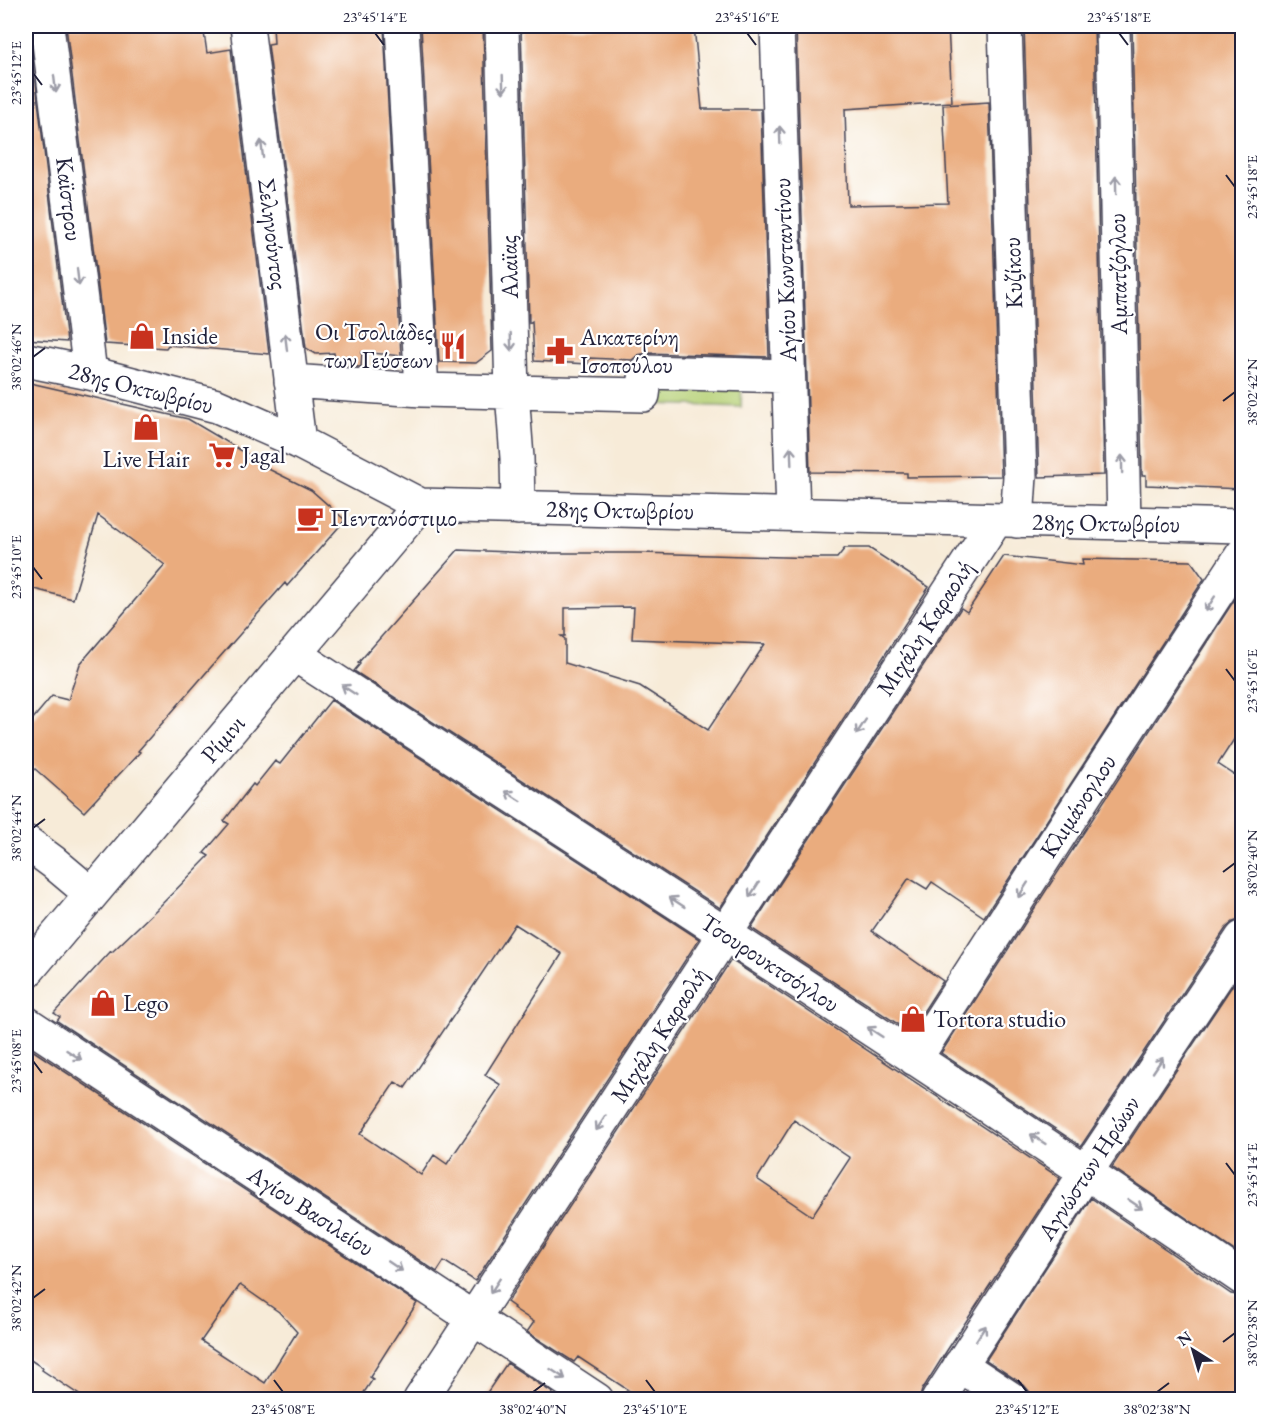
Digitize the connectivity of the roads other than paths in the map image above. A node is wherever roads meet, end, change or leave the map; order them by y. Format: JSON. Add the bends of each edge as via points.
{"nodes":[{"id":1,"x":47,"y":26,"type":"edge"},
{"id":2,"x":247,"y":26,"type":"edge"},
{"id":3,"x":402,"y":26,"type":"edge"},
{"id":4,"x":502,"y":26,"type":"edge"},
{"id":5,"x":777,"y":26,"type":"edge"},
{"id":6,"x":1005,"y":26,"type":"edge"},
{"id":7,"x":1113,"y":26,"type":"edge"},
{"id":8,"x":26,"y":360,"type":"edge"},
{"id":9,"x":90,"y":373,"type":"junction"},
{"id":10,"x":788,"y":376,"type":"junction"},
{"id":11,"x":291,"y":381,"type":"junction"},
{"id":12,"x":422,"y":390,"type":"junction"},
{"id":13,"x":512,"y":392,"type":"junction"},
{"id":14,"x":299,"y":442,"type":"junction"},
{"id":15,"x":420,"y":505,"type":"junction"},
{"id":16,"x":518,"y":508,"type":"junction"},
{"id":17,"x":793,"y":514,"type":"junction"},
{"id":18,"x":1007,"y":520,"type":"junction"},
{"id":19,"x":1124,"y":523,"type":"junction"},
{"id":20,"x":1242,"y":526,"type":"edge"},
{"id":21,"x":1242,"y":555,"type":"edge"},
{"id":22,"x":294,"y":654,"type":"junction"},
{"id":23,"x":26,"y":842,"type":"edge"},
{"id":24,"x":92,"y":894,"type":"junction"},
{"id":25,"x":726,"y":934,"type":"junction"},
{"id":26,"x":1242,"y":938,"type":"edge"},
{"id":27,"x":26,"y":972,"type":"edge"},
{"id":28,"x":26,"y":1023,"type":"edge"},
{"id":29,"x":915,"y":1059,"type":"junction"},
{"id":30,"x":1087,"y":1171,"type":"junction"},
{"id":31,"x":1242,"y":1278,"type":"edge"},
{"id":32,"x":473,"y":1318,"type":"junction"},
{"id":33,"x":960,"y":1365,"type":"junction"},
{"id":34,"x":420,"y":1400,"type":"edge"},
{"id":35,"x":597,"y":1400,"type":"edge"},
{"id":36,"x":938,"y":1400,"type":"edge"},
{"id":37,"x":1013,"y":1400,"type":"edge"}],
"edges":[{"from":1,"to":9,"type":"street","name":"Καϊστρου","one_way":true},
{"from":11,"to":2,"type":"street","name":"Σεληνούντος","one_way":true},
{"from":3,"to":12,"type":"street"},
{"from":4,"to":13,"type":"street","name":"Αλαϊας","one_way":true},
{"from":10,"to":5,"type":"street","name":"Αγίου Κωνσταντίνου","one_way":true},
{"from":6,"to":18,"type":"street","name":"Κυζίκου","via":[[1019,464]]},
{"from":19,"to":7,"type":"street","name":"Αμπατζόγλου","one_way":true},
{"from":8,"to":9,"type":"street","name":"28ης Οκτωβρίου"},
{"from":9,"to":14,"type":"street","name":"28ης Οκτωβρίου","via":[[217,406]]},
{"from":10,"to":13,"type":"street","via":[[646,372],[643,395]]},
{"from":17,"to":10,"type":"street","name":"Αγίου Κωνσταντίνου","one_way":true},
{"from":11,"to":12,"type":"street"},
{"from":11,"to":14,"type":"street","name":"Σεληνούντος"},
{"from":12,"to":13,"type":"street"},
{"from":13,"to":16,"type":"street","name":"Αλαϊας"},
{"from":14,"to":15,"type":"street","name":"28ης Οκτωβρίου"},
{"from":15,"to":16,"type":"street","name":"28ης Οκτωβρίου"},
{"from":15,"to":22,"type":"street","name":"Ρίμινι"},
{"from":16,"to":17,"type":"street","name":"28ης Οκτωβρίου"},
{"from":17,"to":18,"type":"street","name":"28ης Οκτωβρίου"},
{"from":18,"to":19,"type":"street","name":"28ης Οκτωβρίου"},
{"from":18,"to":25,"type":"street","name":"Μιχάλη Καραολή","one_way":true},
{"from":19,"to":20,"type":"street","name":"28ης Οκτωβρίου"},
{"from":21,"to":29,"type":"street","name":"Κλιμάνογλου","one_way":true},
{"from":22,"to":24,"type":"street","name":"Ρίμινι"},
{"from":25,"to":22,"type":"street","name":"Τσουρουκτσόγλου","one_way":true},
{"from":23,"to":24,"type":"street"},
{"from":24,"to":27,"type":"street","name":"Ρίμινι"},
{"from":29,"to":25,"type":"street","name":"Τσουρουκτσόγλου","one_way":true},
{"from":25,"to":32,"type":"street","name":"Μιχάλη Καραολή","one_way":true},
{"from":30,"to":26,"type":"street","name":"Αγνώστων Ηρώων","one_way":true},
{"from":28,"to":32,"type":"street","name":"Αγίου Βασιλείου","one_way":true},
{"from":30,"to":29,"type":"street","name":"Τσουρουκτσόγλου","one_way":true},
{"from":30,"to":31,"type":"street","name":"Τσουρουκτσόγλου","one_way":true},
{"from":33,"to":30,"type":"street","name":"Αγνώστων Ηρώων","one_way":true},
{"from":32,"to":34,"type":"street","name":"Μιχάλη Καραολή"},
{"from":32,"to":35,"type":"street","name":"Αγίου Βασιλείου","one_way":true},
{"from":33,"to":36,"type":"street","name":"Αγνώστων Ηρώων"},
{"from":33,"to":37,"type":"street"}]}
